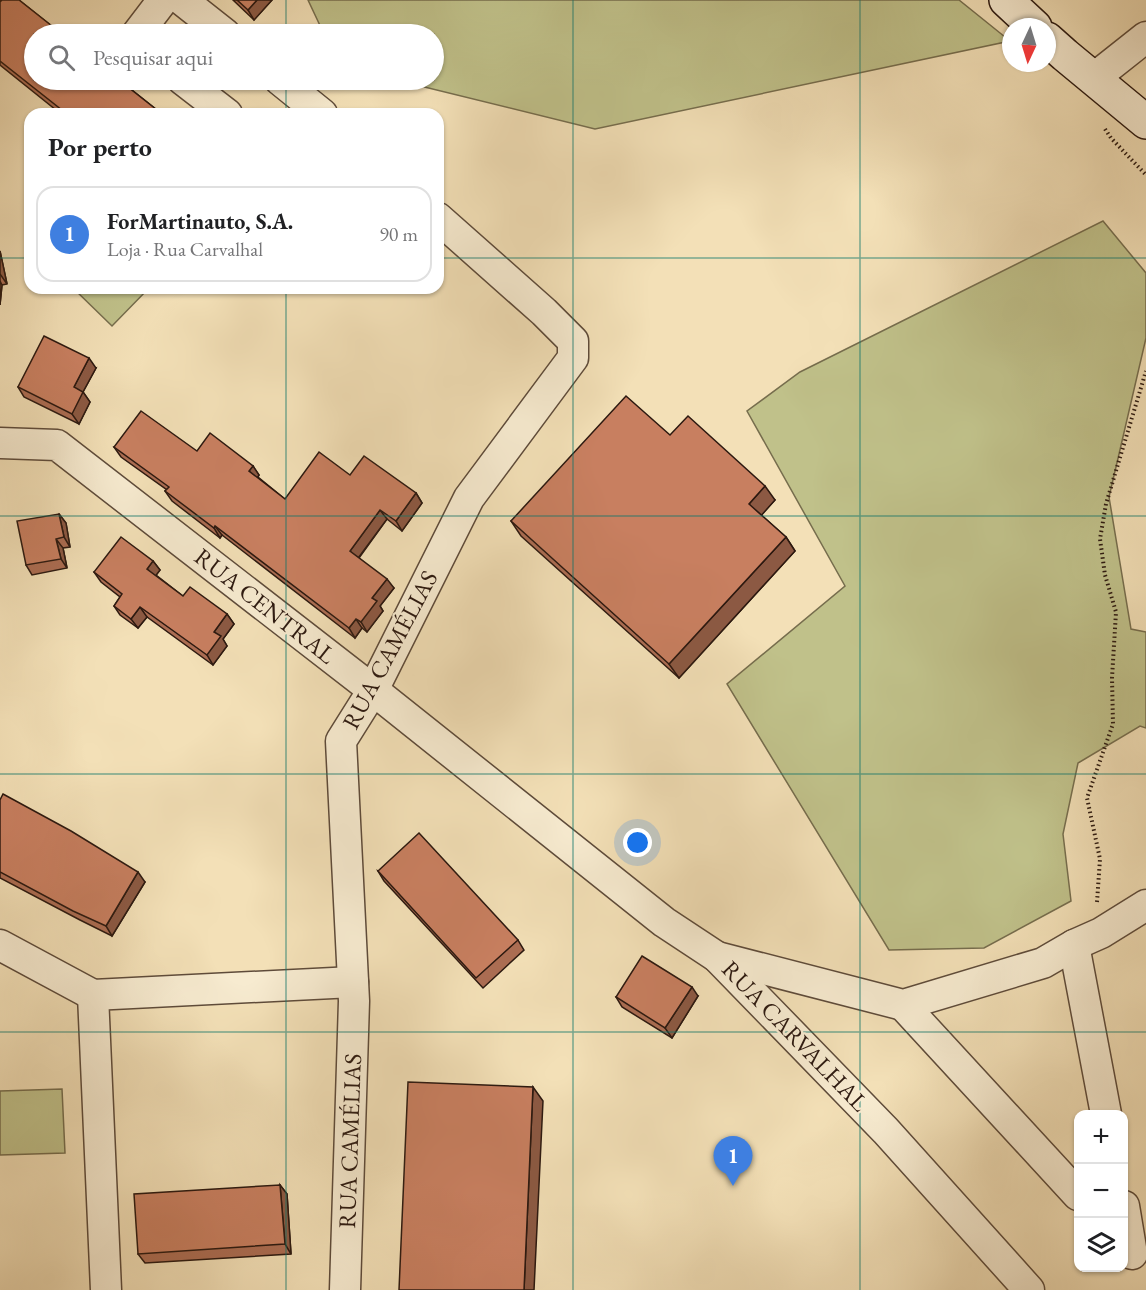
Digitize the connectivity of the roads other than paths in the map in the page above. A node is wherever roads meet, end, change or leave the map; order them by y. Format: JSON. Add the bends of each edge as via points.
{"nodes":[{"id":1,"x":163,"y":0,"type":"edge"},
{"id":2,"x":182,"y":0,"type":"edge"},
{"id":3,"x":1006,"y":0,"type":"edge"},
{"id":4,"x":1025,"y":18,"type":"edge"},
{"id":5,"x":144,"y":24,"type":"edge"},
{"id":6,"x":212,"y":24,"type":"edge"},
{"id":7,"x":1146,"y":37,"type":"edge"},
{"id":8,"x":1056,"y":47,"type":"edge"},
{"id":9,"x":1093,"y":79,"type":"junction"},
{"id":10,"x":196,"y":90,"type":"edge"},
{"id":11,"x":286,"y":96,"type":"edge"},
{"id":12,"x":219,"y":108,"type":"edge"},
{"id":13,"x":310,"y":108,"type":"edge"},
{"id":14,"x":1146,"y":122,"type":"edge"},
{"id":15,"x":444,"y":223,"type":"edge"},
{"id":16,"x":0,"y":443,"type":"edge"},
{"id":17,"x":373,"y":690,"type":"junction"},
{"id":18,"x":1146,"y":905,"type":"edge"},
{"id":19,"x":0,"y":945,"type":"edge"},
{"id":20,"x":1074,"y":945,"type":"junction"},
{"id":21,"x":717,"y":957,"type":"junction"},
{"id":22,"x":353,"y":982,"type":"junction"},
{"id":23,"x":93,"y":995,"type":"junction"},
{"id":24,"x":903,"y":1005,"type":"junction"},
{"id":25,"x":1105,"y":1110,"type":"edge"},
{"id":26,"x":1074,"y":1191,"type":"edge"},
{"id":27,"x":1128,"y":1230,"type":"edge"},
{"id":28,"x":1128,"y":1249,"type":"edge"},
{"id":29,"x":106,"y":1290,"type":"edge"},
{"id":30,"x":345,"y":1290,"type":"edge"},
{"id":31,"x":1029,"y":1290,"type":"edge"}],
"edges":[{"from":1,"to":5,"type":"street"},
{"from":2,"to":6,"type":"street"},
{"from":3,"to":4,"type":"street"},
{"from":7,"to":9,"type":"street"},
{"from":8,"to":9,"type":"street"},
{"from":9,"to":14,"type":"street"},
{"from":10,"to":12,"type":"street"},
{"from":11,"to":13,"type":"street"},
{"from":15,"to":17,"type":"street","name":"RUA CAMÉLIAS","via":[[573,342],[573,358],[469,498]]},
{"from":16,"to":17,"type":"street","name":"RUA CENTRAL","via":[[57,445]]},
{"from":17,"to":21,"type":"street","name":"RUA CENTRAL","via":[[664,922]]},
{"from":17,"to":22,"type":"street","name":"RUA CAMÉLIAS","via":[[341,741]]},
{"from":18,"to":20,"type":"street"},
{"from":19,"to":23,"type":"street"},
{"from":20,"to":24,"type":"street","via":[[1042,963]]},
{"from":20,"to":25,"type":"street"},
{"from":21,"to":24,"type":"street","name":"RUA CARVALHAL"},
{"from":21,"to":31,"type":"street","name":"RUA CARVALHAL","via":[[886,1131]]},
{"from":22,"to":23,"type":"street"},
{"from":22,"to":30,"type":"street","name":"RUA CAMÉLIAS"},
{"from":23,"to":29,"type":"street"},
{"from":24,"to":26,"type":"street"},
{"from":27,"to":28,"type":"street","via":[[1132,1254]]}]}
